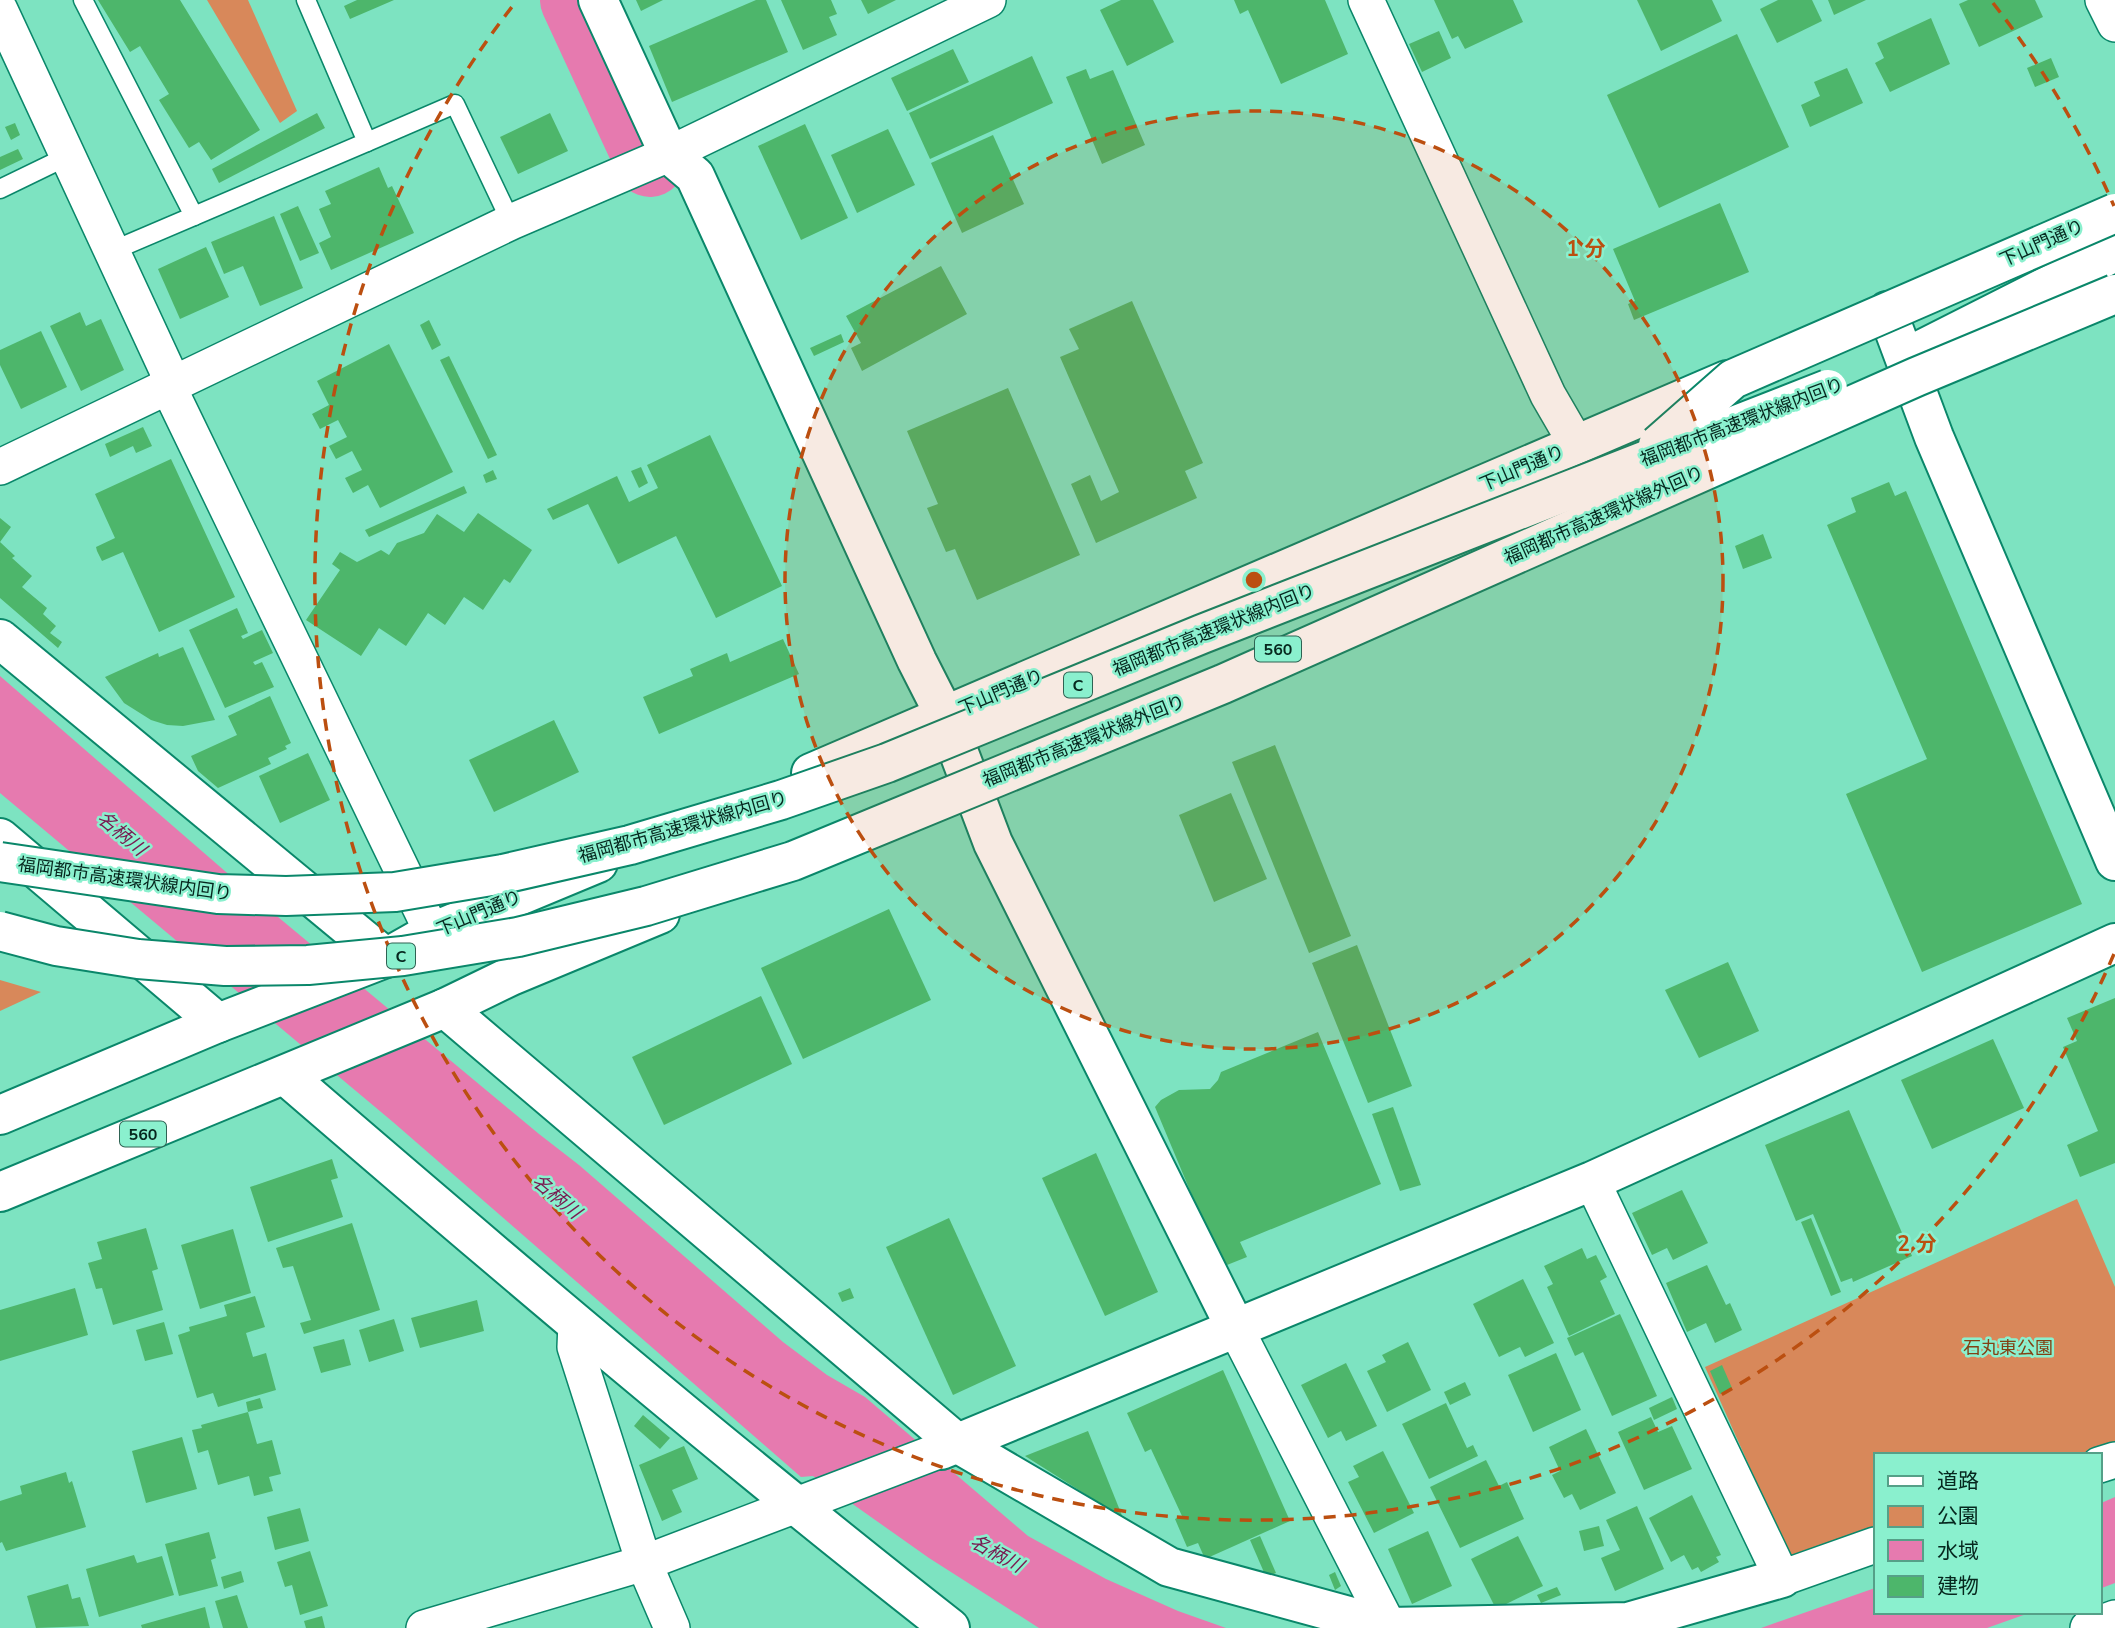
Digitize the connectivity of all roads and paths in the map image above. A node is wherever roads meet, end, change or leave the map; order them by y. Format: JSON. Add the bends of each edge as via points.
{"nodes":[{"id":1,"x":83,"y":0,"type":"edge"},
{"id":2,"x":306,"y":0,"type":"edge"},
{"id":3,"x":598,"y":0,"type":"edge"},
{"id":4,"x":988,"y":0,"type":"edge"},
{"id":5,"x":1366,"y":0,"type":"edge"},
{"id":6,"x":2103,"y":0,"type":"edge"},
{"id":7,"x":0,"y":10,"type":"edge"},
{"id":8,"x":2115,"y":24,"type":"edge"},
{"id":9,"x":367,"y":142,"type":"junction"},
{"id":10,"x":669,"y":154,"type":"junction"},
{"id":11,"x":68,"y":156,"type":"junction"},
{"id":12,"x":0,"y":189,"type":"edge"},
{"id":13,"x":2115,"y":212,"type":"edge"},
{"id":14,"x":194,"y":216,"type":"junction"},
{"id":15,"x":511,"y":222,"type":"junction"},
{"id":16,"x":112,"y":251,"type":"junction"},
{"id":17,"x":2115,"y":252,"type":"edge"},
{"id":18,"x":2115,"y":281,"type":"edge"},
{"id":19,"x":2115,"y":295,"type":"edge"},
{"id":20,"x":1887,"y":311,"type":"junction"},
{"id":21,"x":1911,"y":368,"type":"junction"},
{"id":22,"x":169,"y":388,"type":"junction"},
{"id":23,"x":1577,"y":445,"type":"junction"},
{"id":24,"x":0,"y":467,"type":"edge"},
{"id":25,"x":1554,"y":537,"type":"junction"},
{"id":26,"x":0,"y":639,"type":"edge"},
{"id":27,"x":945,"y":716,"type":"junction"},
{"id":28,"x":968,"y":781,"type":"junction"},
{"id":29,"x":0,"y":838,"type":"edge"},
{"id":30,"x":2115,"y":861,"type":"edge"},
{"id":31,"x":0,"y":862,"type":"edge"},
{"id":32,"x":0,"y":931,"type":"edge"},
{"id":33,"x":432,"y":932,"type":"junction"},
{"id":34,"x":2115,"y":943,"type":"edge"},
{"id":35,"x":386,"y":958,"type":"junction"},
{"id":36,"x":444,"y":1008,"type":"junction"},
{"id":37,"x":218,"y":1023,"type":"junction"},
{"id":38,"x":285,"y":1075,"type":"junction"},
{"id":39,"x":0,"y":1115,"type":"edge"},
{"id":40,"x":1592,"y":1181,"type":"junction"},
{"id":41,"x":0,"y":1192,"type":"edge"},
{"id":42,"x":576,"y":1323,"type":"junction"},
{"id":43,"x":1235,"y":1327,"type":"junction"},
{"id":44,"x":949,"y":1446,"type":"junction"},
{"id":45,"x":807,"y":1499,"type":"junction"},
{"id":46,"x":1874,"y":1545,"type":"edge"},
{"id":47,"x":644,"y":1563,"type":"junction"},
{"id":48,"x":1782,"y":1578,"type":"junction"},
{"id":49,"x":2115,"y":1618,"type":"edge"},
{"id":50,"x":1389,"y":1627,"type":"edge"},
{"id":51,"x":424,"y":1628,"type":"edge"},
{"id":52,"x":671,"y":1628,"type":"edge"},
{"id":53,"x":950,"y":1628,"type":"edge"},
{"id":54,"x":2088,"y":1628,"type":"edge"}],
"edges":[{"from":1,"to":14,"type":"lane"},
{"from":2,"to":9,"type":"lane"},
{"from":3,"to":10,"type":"main road"},
{"from":4,"to":10,"type":"street"},
{"from":5,"to":23,"type":"street","via":[[1548,395]]},
{"from":6,"to":8,"type":"street"},
{"from":7,"to":11,"type":"street"},
{"from":9,"to":14,"type":"lane"},
{"from":9,"to":15,"type":"lane","via":[[455,104]]},
{"from":10,"to":15,"type":"street"},
{"from":10,"to":27,"type":"main road","via":[[695,176]]},
{"from":11,"to":12,"type":"lane"},
{"from":11,"to":16,"type":"street"},
{"from":13,"to":20,"type":"main road","name":"下山門通り"},
{"from":13,"to":25,"type":"main road","bridge":true,"via":[[1733,379]]},
{"from":14,"to":16,"type":"lane"},
{"from":15,"to":22,"type":"street"},
{"from":16,"to":22,"type":"street","via":[[167,370]]},
{"from":17,"to":21,"type":"main road"},
{"from":18,"to":21,"type":"main road","name":"福岡都市高速環状線内回り","number":"C"},
{"from":19,"to":21,"type":"main road","number":"560"},
{"from":19,"to":25,"type":"main road","name":"福岡都市高速環状線外回り","number":"C","bridge":true,"via":[[1916,377]]},
{"from":20,"to":21,"type":"main road"},
{"from":20,"to":23,"type":"main road","name":"下山門通り"},
{"from":21,"to":28,"type":"main road","number":"560"},
{"from":21,"to":30,"type":"main road","via":[[1934,437]]},
{"from":21,"to":31,"type":"main road","name":"福岡都市高速環状線内回り","number":"C","bridge":true,"via":[[1202,634],[887,762],[781,800],[630,845],[503,874],[395,892],[286,896],[218,894]]},
{"from":22,"to":24,"type":"street"},
{"from":22,"to":33,"type":"street"},
{"from":23,"to":27,"type":"main road","name":"下山門通り"},
{"from":25,"to":32,"type":"main road","name":"福岡都市高速環状線外回り","number":"C","bridge":true,"via":[[1223,684],[793,861],[620,912],[518,937],[403,956],[308,965],[225,966],[138,959],[56,946]]},
{"from":26,"to":35,"type":"main road"},
{"from":27,"to":28,"type":"main road"},
{"from":27,"to":33,"type":"main road","name":"下山門通り"},
{"from":28,"to":36,"type":"main road","number":"560"},
{"from":28,"to":43,"type":"main road","via":[[993,843]]},
{"from":29,"to":37,"type":"main road"},
{"from":33,"to":35,"type":"main road","name":"下山門通り"},
{"from":34,"to":40,"type":"main road"},
{"from":35,"to":37,"type":"main road","name":"下山門通り","bridge":true},
{"from":36,"to":38,"type":"main road","number":"560"},
{"from":36,"to":44,"type":"main road"},
{"from":37,"to":39,"type":"main road","name":"下山門通り"},
{"from":38,"to":41,"type":"main road","number":"560"},
{"from":38,"to":42,"type":"main road"},
{"from":40,"to":43,"type":"main road"},
{"from":40,"to":48,"type":"street"},
{"from":42,"to":45,"type":"main road"},
{"from":42,"to":47,"type":"street","via":[[575,1347]]},
{"from":43,"to":44,"type":"main road"},
{"from":43,"to":50,"type":"street"},
{"from":44,"to":45,"type":"street"},
{"from":44,"to":50,"type":"main road","via":[[1169,1567]]},
{"from":45,"to":47,"type":"street"},
{"from":45,"to":53,"type":"main road"},
{"from":46,"to":48,"type":"street"},
{"from":47,"to":51,"type":"street"},
{"from":47,"to":52,"type":"street"},
{"from":48,"to":50,"type":"main road","via":[[1628,1622]]},
{"from":49,"to":54,"type":"street"}]}
